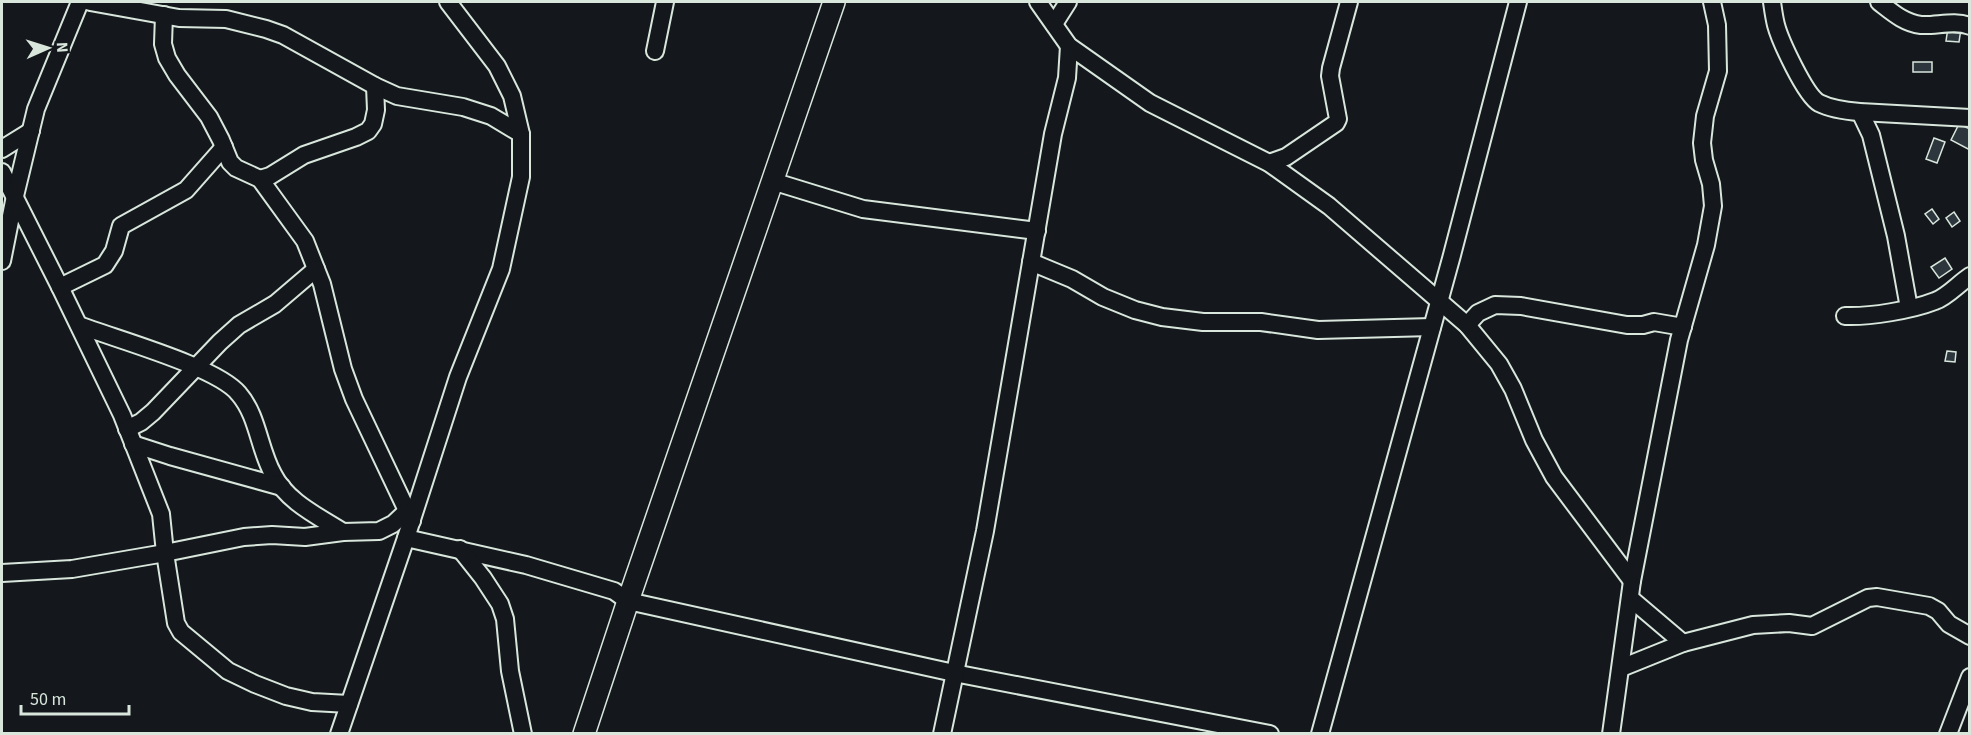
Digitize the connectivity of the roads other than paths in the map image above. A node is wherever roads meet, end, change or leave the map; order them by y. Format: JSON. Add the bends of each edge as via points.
{"nodes":[{"id":1,"x":80,"y":2,"type":"edge"},
{"id":2,"x":90,"y":2,"type":"edge"},
{"id":3,"x":448,"y":2,"type":"edge"},
{"id":4,"x":665,"y":2,"type":"edge"},
{"id":5,"x":834,"y":2,"type":"edge"},
{"id":6,"x":1038,"y":2,"type":"edge"},
{"id":7,"x":1068,"y":2,"type":"edge"},
{"id":8,"x":1349,"y":2,"type":"edge"},
{"id":9,"x":1518,"y":2,"type":"edge"},
{"id":10,"x":1712,"y":2,"type":"edge"},
{"id":11,"x":1772,"y":2,"type":"edge"},
{"id":12,"x":1879,"y":2,"type":"edge"},
{"id":13,"x":164,"y":15,"type":"junction"},
{"id":14,"x":1054,"y":24,"type":"junction"},
{"id":15,"x":1970,"y":26,"type":"edge"},
{"id":16,"x":1069,"y":46,"type":"junction"},
{"id":17,"x":655,"y":51,"type":"dead end"},
{"id":18,"x":375,"y":86,"type":"junction"},
{"id":19,"x":1860,"y":112,"type":"junction"},
{"id":20,"x":1970,"y":118,"type":"edge"},
{"id":21,"x":31,"y":131,"type":"junction"},
{"id":22,"x":521,"y":134,"type":"junction"},
{"id":23,"x":224,"y":147,"type":"junction"},
{"id":24,"x":2,"y":148,"type":"edge"},
{"id":25,"x":1269,"y":163,"type":"junction"},
{"id":26,"x":2,"y":172,"type":"edge"},
{"id":27,"x":260,"y":179,"type":"junction"},
{"id":28,"x":772,"y":181,"type":"junction"},
{"id":29,"x":15,"y":196,"type":"junction"},
{"id":30,"x":1037,"y":231,"type":"junction"},
{"id":31,"x":2,"y":261,"type":"edge"},
{"id":32,"x":1031,"y":262,"type":"junction"},
{"id":33,"x":316,"y":269,"type":"junction"},
{"id":34,"x":1970,"y":276,"type":"edge"},
{"id":35,"x":60,"y":287,"type":"junction"},
{"id":36,"x":1439,"y":302,"type":"junction"},
{"id":37,"x":1909,"y":308,"type":"junction"},
{"id":38,"x":1845,"y":316,"type":"dead end"},
{"id":39,"x":1467,"y":325,"type":"junction"},
{"id":40,"x":79,"y":326,"type":"junction"},
{"id":41,"x":1432,"y":327,"type":"junction"},
{"id":42,"x":1683,"y":327,"type":"junction"},
{"id":43,"x":196,"y":367,"type":"junction"},
{"id":44,"x":130,"y":436,"type":"junction"},
{"id":45,"x":282,"y":487,"type":"junction"},
{"id":46,"x":409,"y":516,"type":"junction"},
{"id":47,"x":343,"y":532,"type":"junction"},
{"id":48,"x":406,"y":538,"type":"junction"},
{"id":49,"x":460,"y":549,"type":"junction"},
{"id":50,"x":165,"y":553,"type":"junction"},
{"id":51,"x":2,"y":573,"type":"edge"},
{"id":52,"x":1631,"y":589,"type":"junction"},
{"id":53,"x":628,"y":601,"type":"junction"},
{"id":54,"x":1970,"y":636,"type":"edge"},
{"id":55,"x":1683,"y":643,"type":"junction"},
{"id":56,"x":1621,"y":668,"type":"junction"},
{"id":57,"x":954,"y":673,"type":"junction"},
{"id":58,"x":1970,"y":677,"type":"edge"},
{"id":59,"x":349,"y":705,"type":"junction"},
{"id":60,"x":339,"y":734,"type":"edge"},
{"id":61,"x":523,"y":734,"type":"edge"},
{"id":62,"x":584,"y":734,"type":"edge"},
{"id":63,"x":942,"y":734,"type":"edge"},
{"id":64,"x":1270,"y":734,"type":"edge"},
{"id":65,"x":1320,"y":734,"type":"edge"},
{"id":66,"x":1611,"y":734,"type":"edge"},
{"id":67,"x":1948,"y":734,"type":"edge"}],
"edges":[{"from":1,"to":21,"type":"street","via":[[36,109]]},
{"from":2,"to":13,"type":"street"},
{"from":3,"to":22,"type":"street","via":[[497,66],[512,96]]},
{"from":4,"to":17,"type":"street"},
{"from":5,"to":28,"type":"main road"},
{"from":6,"to":14,"type":"street"},
{"from":7,"to":14,"type":"street"},
{"from":8,"to":25,"type":"street","via":[[1330,76],[1338,119],[1286,157]]},
{"from":9,"to":36,"type":"street"},
{"from":10,"to":42,"type":"street","via":[[1718,71],[1702,143],[1713,206]]},
{"from":11,"to":19,"type":"street","via":[[1776,26],[1809,93],[1818,102]]},
{"from":12,"to":15,"type":"street","via":[[1913,23]]},
{"from":13,"to":18,"type":"street","via":[[226,19],[266,29]]},
{"from":13,"to":23,"type":"street","via":[[163,44],[167,58]]},
{"from":14,"to":16,"type":"street"},
{"from":16,"to":25,"type":"street","via":[[1150,103]]},
{"from":16,"to":30,"type":"street","via":[[1067,78]]},
{"from":18,"to":22,"type":"street","via":[[397,96],[463,107]]},
{"from":18,"to":27,"type":"street","via":[[376,110],[368,131],[304,155]]},
{"from":19,"to":20,"type":"street"},
{"from":19,"to":37,"type":"street","via":[[1874,146]]},
{"from":21,"to":24,"type":"street"},
{"from":21,"to":29,"type":"street"},
{"from":22,"to":46,"type":"street","via":[[521,177],[501,269]]},
{"from":23,"to":27,"type":"street","via":[[236,168]]},
{"from":23,"to":35,"type":"street","via":[[186,190],[121,226],[114,251],[105,265]]},
{"from":25,"to":36,"type":"street","via":[[1329,206]]},
{"from":26,"to":29,"type":"street"},
{"from":27,"to":33,"type":"street","via":[[305,241]]},
{"from":28,"to":30,"type":"street","via":[[863,209]]},
{"from":28,"to":53,"type":"main road"},
{"from":29,"to":31,"type":"street"},
{"from":29,"to":35,"type":"street"},
{"from":30,"to":32,"type":"street"},
{"from":32,"to":41,"type":"street","via":[[1103,297],[1162,317],[1261,322],[1318,330]]},
{"from":32,"to":57,"type":"street","via":[[985,531]]},
{"from":33,"to":43,"type":"street","via":[[275,304],[239,325]]},
{"from":33,"to":46,"type":"street","via":[[346,379]]},
{"from":34,"to":37,"type":"street","via":[[1937,301]]},
{"from":35,"to":40,"type":"street"},
{"from":36,"to":39,"type":"street"},
{"from":36,"to":41,"type":"street"},
{"from":37,"to":38,"type":"street"},
{"from":39,"to":42,"type":"street","via":[[1495,305],[1627,325],[1654,322]]},
{"from":39,"to":52,"type":"street","via":[[1499,364],[1554,477]]},
{"from":40,"to":43,"type":"street"},
{"from":40,"to":44,"type":"street"},
{"from":41,"to":65,"type":"street"},
{"from":42,"to":52,"type":"street"},
{"from":43,"to":44,"type":"street"},
{"from":43,"to":45,"type":"street","via":[[231,385],[239,394],[249,408],[273,475]]},
{"from":44,"to":45,"type":"street","via":[[170,456]]},
{"from":44,"to":50,"type":"street","via":[[161,514]]},
{"from":45,"to":47,"type":"street","via":[[292,500]]},
{"from":46,"to":47,"type":"street","via":[[380,531]]},
{"from":46,"to":48,"type":"street"},
{"from":47,"to":50,"type":"street","via":[[305,537],[244,537]]},
{"from":48,"to":49,"type":"street"},
{"from":48,"to":59,"type":"street"},
{"from":49,"to":53,"type":"street","via":[[614,591]]},
{"from":49,"to":61,"type":"street","via":[[500,604]]},
{"from":50,"to":51,"type":"street","via":[[72,569]]},
{"from":50,"to":59,"type":"street","via":[[176,623],[198,647],[228,670],[286,696]]},
{"from":52,"to":55,"type":"street"},
{"from":52,"to":56,"type":"street"},
{"from":53,"to":57,"type":"street"},
{"from":53,"to":62,"type":"main road"},
{"from":54,"to":55,"type":"street","via":[[1948,624],[1929,606],[1877,597],[1812,626],[1753,625]]},
{"from":55,"to":56,"type":"street"},
{"from":56,"to":66,"type":"street"},
{"from":57,"to":63,"type":"street"},
{"from":57,"to":64,"type":"street"},
{"from":58,"to":67,"type":"street"},
{"from":59,"to":60,"type":"street"}]}
